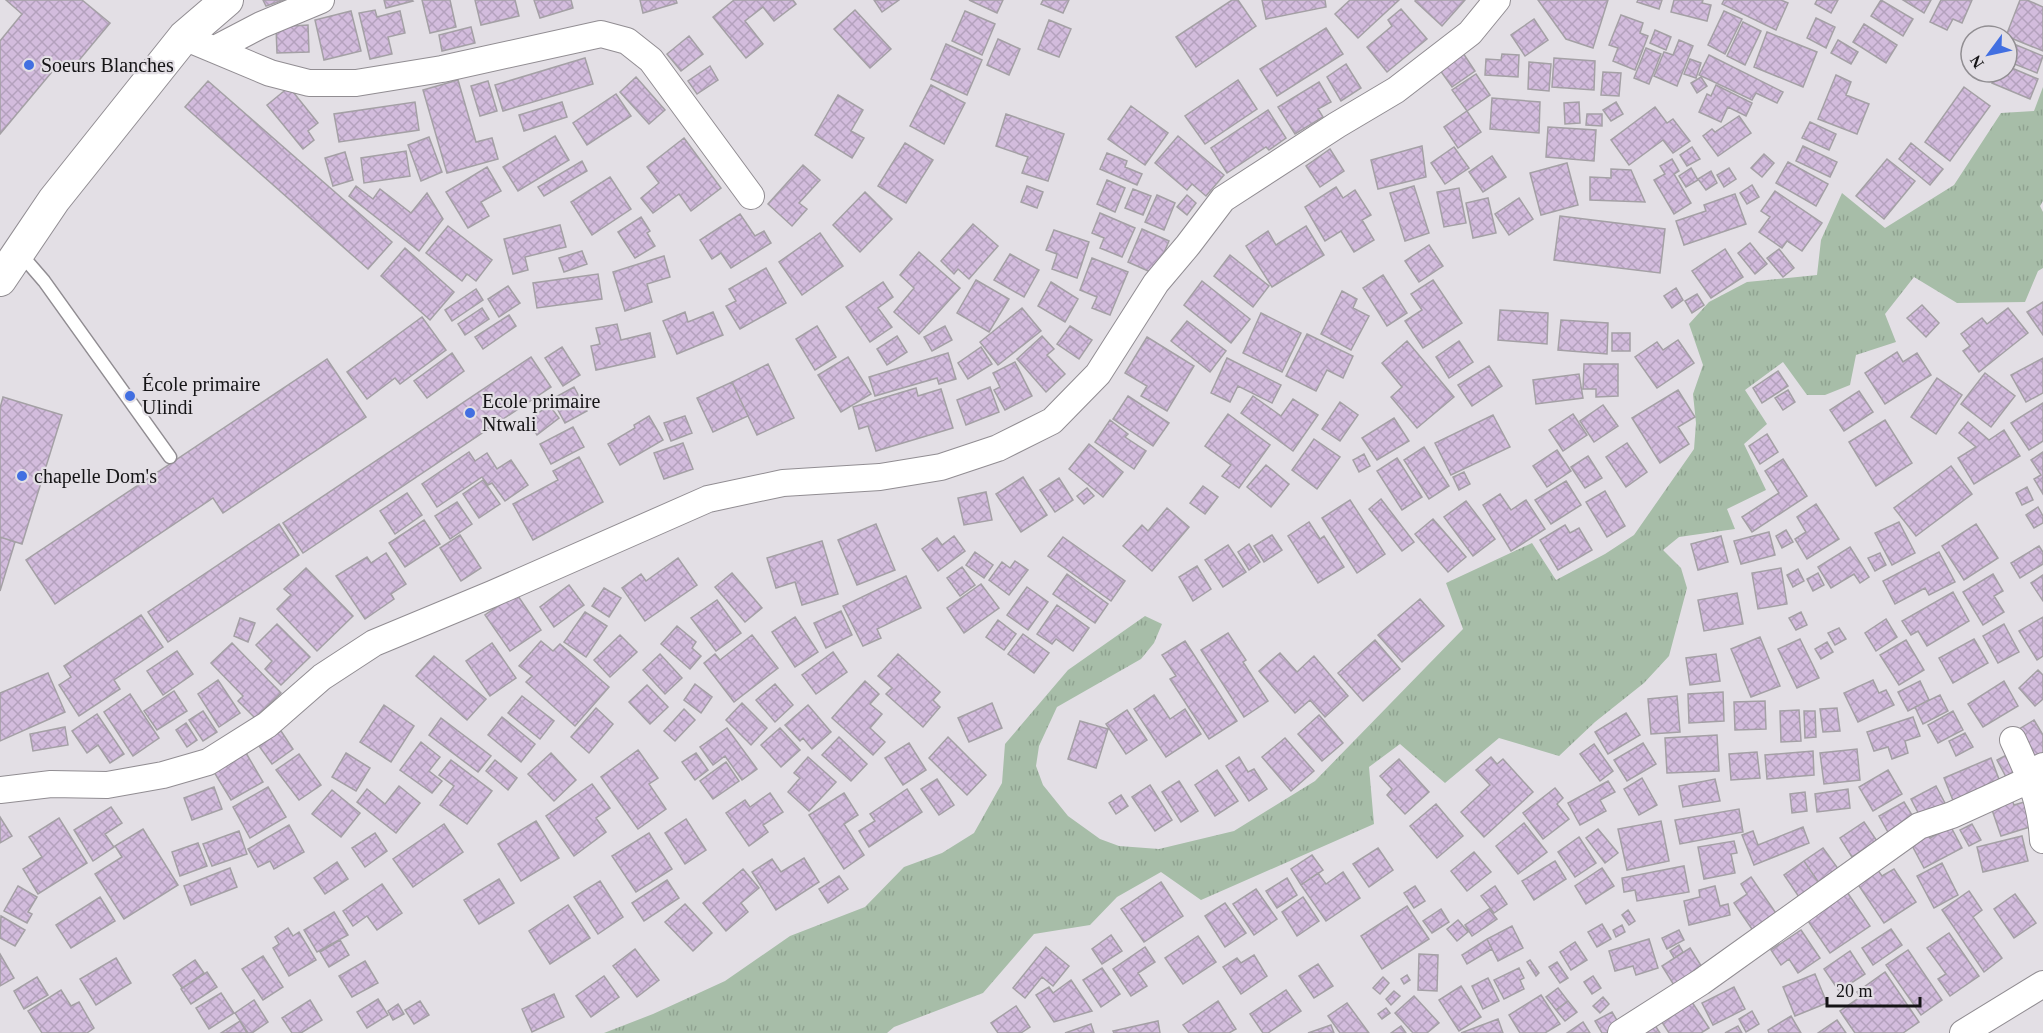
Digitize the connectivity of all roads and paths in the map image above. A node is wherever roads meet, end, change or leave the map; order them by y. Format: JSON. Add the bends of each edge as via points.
{"nodes":[{"id":1,"x":227,"y":0,"type":"edge"},
{"id":2,"x":321,"y":0,"type":"edge"},
{"id":3,"x":1497,"y":0,"type":"edge"},
{"id":4,"x":184,"y":37,"type":"junction"},
{"id":5,"x":215,"y":50,"type":"junction"},
{"id":6,"x":751,"y":196,"type":"dead end"},
{"id":7,"x":19,"y":252,"type":"junction"},
{"id":8,"x":0,"y":280,"type":"edge"},
{"id":9,"x":170,"y":457,"type":"dead end"},
{"id":10,"x":2013,"y":740,"type":"dead end"},
{"id":11,"x":2037,"y":772,"type":"edge"},
{"id":12,"x":0,"y":790,"type":"edge"},
{"id":13,"x":2043,"y":840,"type":"edge"},
{"id":14,"x":2043,"y":984,"type":"edge"},
{"id":15,"x":1620,"y":1033,"type":"edge"},
{"id":16,"x":1963,"y":1033,"type":"edge"}],
"edges":[{"from":1,"to":4,"type":"street"},
{"from":2,"to":5,"type":"street"},
{"from":3,"to":12,"type":"street","via":[[1470,33],[1396,90],[1223,199],[1156,283],[1098,374],[1052,421],[998,448],[941,467],[880,477],[783,483],[708,499],[374,643],[322,677],[267,724],[208,762],[107,785],[51,784]]},
{"from":4,"to":5,"type":"street"},
{"from":4,"to":7,"type":"street","via":[[54,200]]},
{"from":5,"to":6,"type":"street","via":[[270,73],[309,83],[356,83],[442,69],[601,34],[627,41],[651,60]]},
{"from":7,"to":8,"type":"street"},
{"from":7,"to":9,"type":"lane"},
{"from":10,"to":11,"type":"street"},
{"from":11,"to":13,"type":"street"},
{"from":11,"to":15,"type":"street","via":[[1952,814],[1918,826],[1701,982]]},
{"from":14,"to":16,"type":"street"}]}
